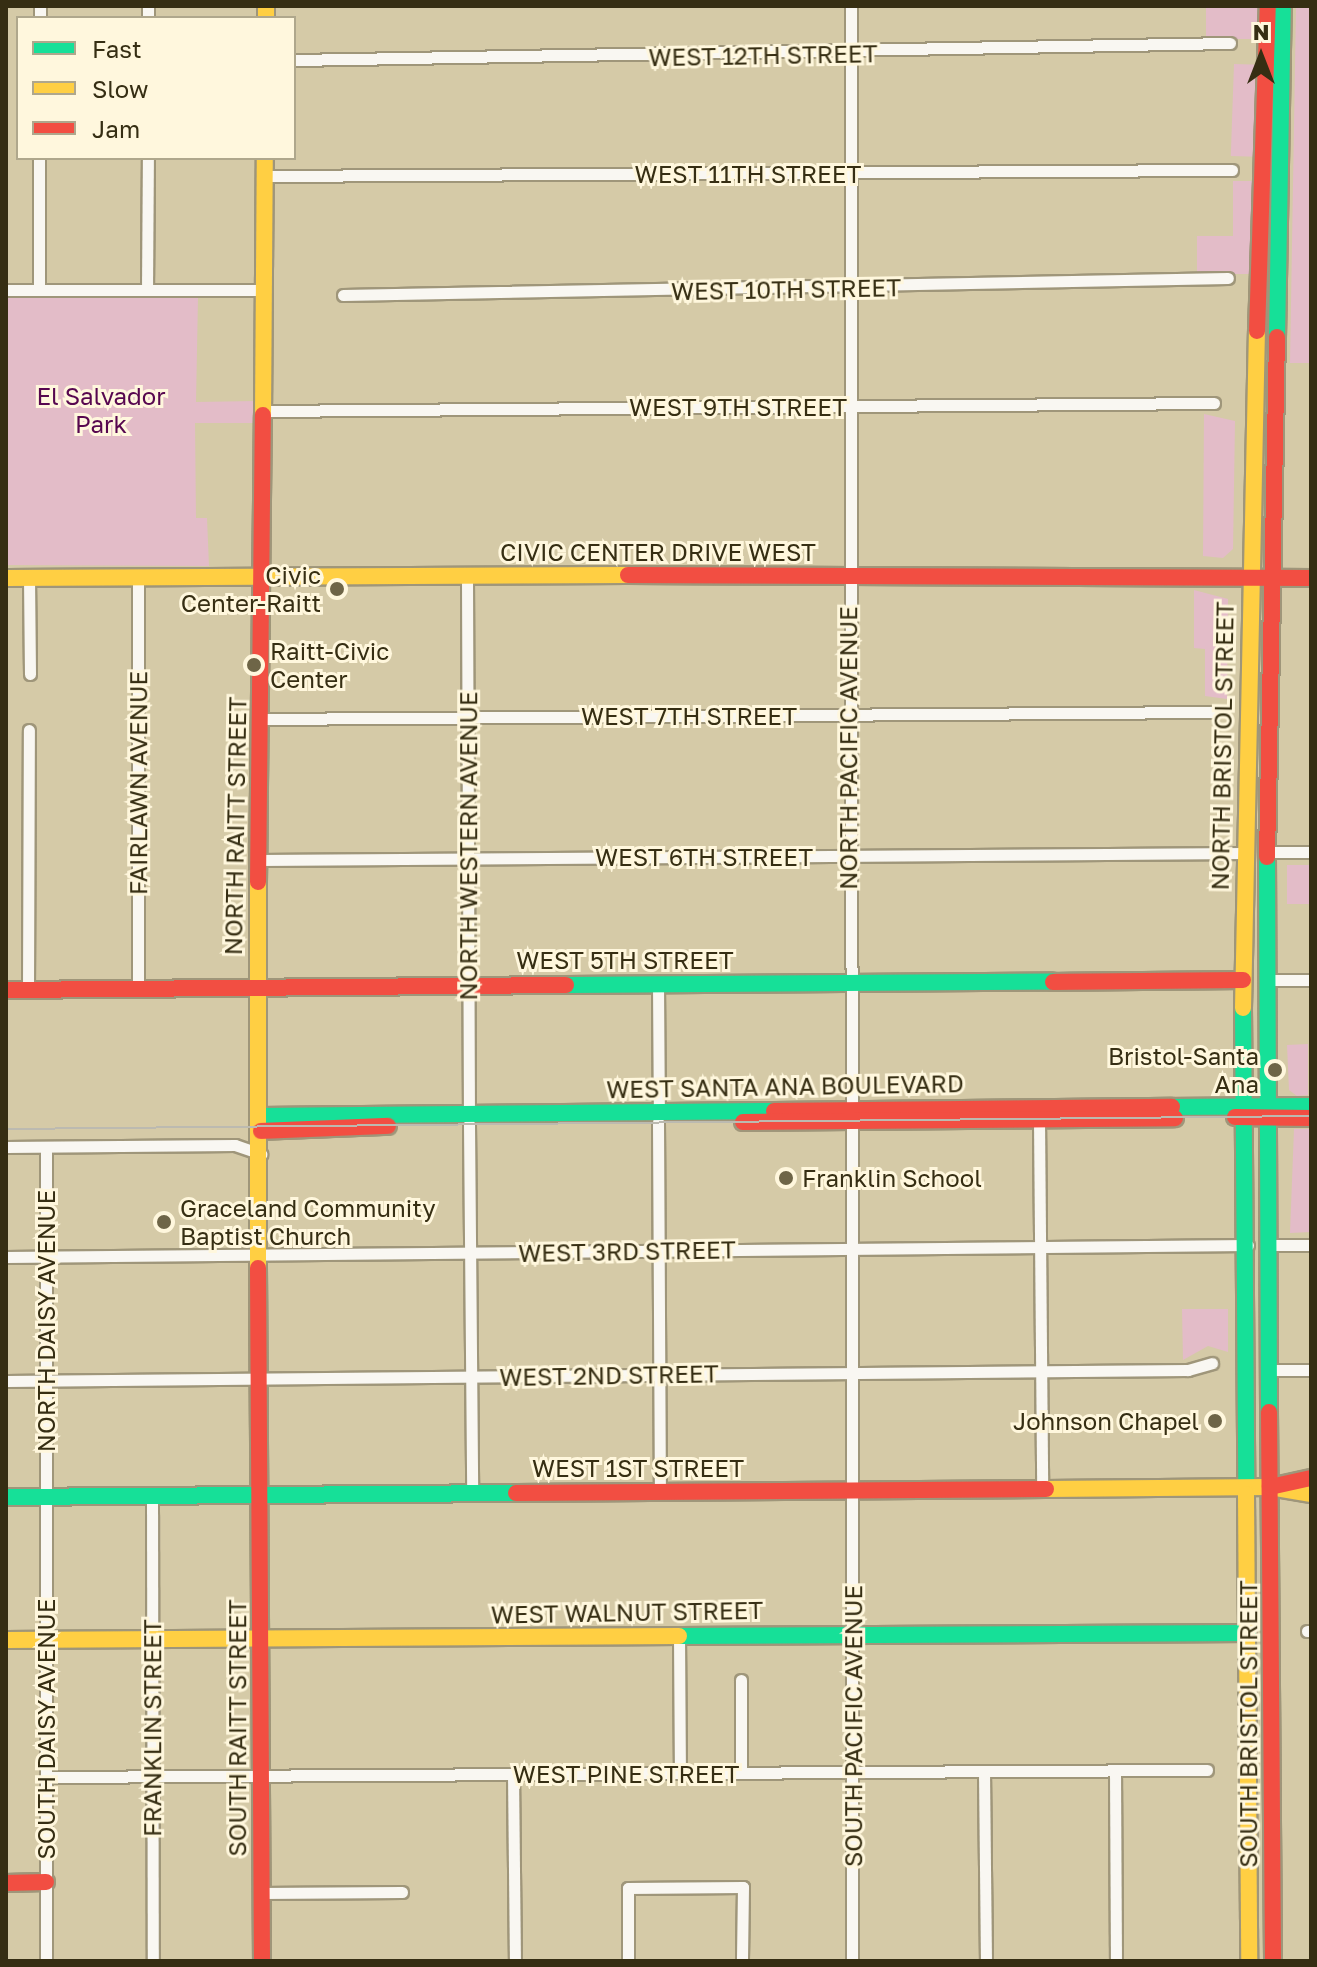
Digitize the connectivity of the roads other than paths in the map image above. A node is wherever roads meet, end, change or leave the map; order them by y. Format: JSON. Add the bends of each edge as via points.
{"nodes":[{"id":1,"x":851,"y":6,"type":"edge"},
{"id":2,"x":1268,"y":6,"type":"edge"},
{"id":3,"x":1283,"y":6,"type":"edge"},
{"id":4,"x":1230,"y":43,"type":"dead end"},
{"id":5,"x":851,"y":55,"type":"junction"},
{"id":6,"x":296,"y":60,"type":"edge"},
{"id":7,"x":39,"y":160,"type":"edge"},
{"id":8,"x":148,"y":160,"type":"edge"},
{"id":9,"x":265,"y":160,"type":"edge"},
{"id":10,"x":1232,"y":170,"type":"dead end"},
{"id":11,"x":848,"y":174,"type":"junction"},
{"id":12,"x":264,"y":176,"type":"junction"},
{"id":13,"x":1228,"y":278,"type":"dead end"},
{"id":14,"x":847,"y":289,"type":"junction"},
{"id":15,"x":6,"y":290,"type":"edge"},
{"id":16,"x":39,"y":290,"type":"junction"},
{"id":17,"x":147,"y":290,"type":"junction"},
{"id":18,"x":263,"y":290,"type":"junction"},
{"id":19,"x":343,"y":295,"type":"dead end"},
{"id":20,"x":1214,"y":403,"type":"dead end"},
{"id":21,"x":846,"y":406,"type":"junction"},
{"id":22,"x":262,"y":411,"type":"junction"},
{"id":23,"x":847,"y":575,"type":"junction"},
{"id":24,"x":467,"y":577,"type":"junction"},
{"id":25,"x":1249,"y":577,"type":"junction"},
{"id":26,"x":6,"y":578,"type":"edge"},
{"id":27,"x":29,"y":578,"type":"junction"},
{"id":28,"x":138,"y":578,"type":"junction"},
{"id":29,"x":260,"y":578,"type":"junction"},
{"id":30,"x":1270,"y":578,"type":"junction"},
{"id":31,"x":1311,"y":578,"type":"edge"},
{"id":32,"x":30,"y":674,"type":"dead end"},
{"id":33,"x":1214,"y":712,"type":"dead end"},
{"id":34,"x":847,"y":715,"type":"junction"},
{"id":35,"x":467,"y":717,"type":"junction"},
{"id":36,"x":260,"y":719,"type":"junction"},
{"id":37,"x":29,"y":730,"type":"dead end"},
{"id":38,"x":1266,"y":852,"type":"junction"},
{"id":39,"x":1311,"y":852,"type":"edge"},
{"id":40,"x":1245,"y":853,"type":"junction"},
{"id":41,"x":848,"y":856,"type":"junction"},
{"id":42,"x":468,"y":858,"type":"junction"},
{"id":43,"x":259,"y":860,"type":"junction"},
{"id":44,"x":1243,"y":980,"type":"junction"},
{"id":45,"x":1265,"y":980,"type":"junction"},
{"id":46,"x":1311,"y":980,"type":"edge"},
{"id":47,"x":849,"y":983,"type":"junction"},
{"id":48,"x":469,"y":984,"type":"junction"},
{"id":49,"x":658,"y":984,"type":"junction"},
{"id":50,"x":138,"y":988,"type":"junction"},
{"id":51,"x":257,"y":988,"type":"junction"},
{"id":52,"x":28,"y":989,"type":"junction"},
{"id":53,"x":6,"y":990,"type":"edge"},
{"id":54,"x":1311,"y":1106,"type":"edge"},
{"id":55,"x":1249,"y":1112,"type":"junction"},
{"id":56,"x":1268,"y":1112,"type":"junction"},
{"id":57,"x":848,"y":1116,"type":"junction"},
{"id":58,"x":658,"y":1117,"type":"junction"},
{"id":59,"x":1311,"y":1118,"type":"edge"},
{"id":60,"x":469,"y":1119,"type":"junction"},
{"id":61,"x":1039,"y":1120,"type":"junction"},
{"id":62,"x":261,"y":1124,"type":"junction"},
{"id":63,"x":6,"y":1147,"type":"edge"},
{"id":64,"x":46,"y":1147,"type":"junction"},
{"id":65,"x":261,"y":1154,"type":"junction"},
{"id":66,"x":1248,"y":1245,"type":"junction"},
{"id":67,"x":1270,"y":1245,"type":"junction"},
{"id":68,"x":1311,"y":1245,"type":"edge"},
{"id":69,"x":1041,"y":1247,"type":"junction"},
{"id":70,"x":851,"y":1249,"type":"junction"},
{"id":71,"x":659,"y":1251,"type":"junction"},
{"id":72,"x":471,"y":1253,"type":"junction"},
{"id":73,"x":262,"y":1254,"type":"junction"},
{"id":74,"x":6,"y":1257,"type":"edge"},
{"id":75,"x":46,"y":1257,"type":"junction"},
{"id":76,"x":1212,"y":1363,"type":"dead end"},
{"id":77,"x":1272,"y":1370,"type":"junction"},
{"id":78,"x":1311,"y":1370,"type":"edge"},
{"id":79,"x":1042,"y":1371,"type":"junction"},
{"id":80,"x":852,"y":1373,"type":"junction"},
{"id":81,"x":659,"y":1375,"type":"junction"},
{"id":82,"x":471,"y":1377,"type":"junction"},
{"id":83,"x":261,"y":1378,"type":"junction"},
{"id":84,"x":6,"y":1381,"type":"edge"},
{"id":85,"x":45,"y":1381,"type":"junction"},
{"id":86,"x":1311,"y":1478,"type":"edge"},
{"id":87,"x":1250,"y":1487,"type":"junction"},
{"id":88,"x":1270,"y":1487,"type":"junction"},
{"id":89,"x":1042,"y":1489,"type":"junction"},
{"id":90,"x":852,"y":1490,"type":"junction"},
{"id":91,"x":660,"y":1492,"type":"junction"},
{"id":92,"x":472,"y":1493,"type":"junction"},
{"id":93,"x":1311,"y":1494,"type":"edge"},
{"id":94,"x":152,"y":1495,"type":"junction"},
{"id":95,"x":262,"y":1495,"type":"junction"},
{"id":96,"x":45,"y":1496,"type":"junction"},
{"id":97,"x":6,"y":1497,"type":"edge"},
{"id":98,"x":1248,"y":1633,"type":"junction"},
{"id":99,"x":853,"y":1634,"type":"junction"},
{"id":100,"x":679,"y":1636,"type":"junction"},
{"id":101,"x":6,"y":1640,"type":"edge"},
{"id":102,"x":261,"y":1640,"type":"junction"},
{"id":103,"x":152,"y":1641,"type":"junction"},
{"id":104,"x":46,"y":1642,"type":"junction"},
{"id":105,"x":741,"y":1680,"type":"dead end"},
{"id":106,"x":1207,"y":1770,"type":"dead end"},
{"id":107,"x":1115,"y":1771,"type":"junction"},
{"id":108,"x":853,"y":1772,"type":"junction"},
{"id":109,"x":984,"y":1772,"type":"junction"},
{"id":110,"x":680,"y":1773,"type":"junction"},
{"id":111,"x":741,"y":1773,"type":"junction"},
{"id":112,"x":513,"y":1774,"type":"junction"},
{"id":113,"x":152,"y":1776,"type":"junction"},
{"id":114,"x":261,"y":1776,"type":"junction"},
{"id":115,"x":46,"y":1777,"type":"junction"},
{"id":116,"x":46,"y":1882,"type":"junction"},
{"id":117,"x":6,"y":1883,"type":"edge"},
{"id":118,"x":402,"y":1892,"type":"dead end"},
{"id":119,"x":261,"y":1893,"type":"junction"},
{"id":120,"x":46,"y":1961,"type":"edge"},
{"id":121,"x":153,"y":1961,"type":"edge"},
{"id":122,"x":262,"y":1961,"type":"edge"},
{"id":123,"x":515,"y":1961,"type":"edge"},
{"id":124,"x":628,"y":1961,"type":"edge"},
{"id":125,"x":742,"y":1961,"type":"edge"},
{"id":126,"x":852,"y":1961,"type":"edge"},
{"id":127,"x":986,"y":1961,"type":"edge"},
{"id":128,"x":1116,"y":1961,"type":"edge"},
{"id":129,"x":1249,"y":1961,"type":"edge"},
{"id":130,"x":1273,"y":1961,"type":"edge"}],
"edges":[{"from":1,"to":5,"type":"street","name":"NORTH PACIFIC AVENUE"},
{"from":2,"to":25,"type":"main road","name":"NORTH BRISTOL STREET"},
{"from":3,"to":30,"type":"main road","name":"NORTH BRISTOL STREET"},
{"from":4,"to":5,"type":"street","name":"WEST 12TH STREET"},
{"from":5,"to":6,"type":"street","name":"WEST 12TH STREET"},
{"from":5,"to":11,"type":"street","name":"NORTH PACIFIC AVENUE"},
{"from":7,"to":16,"type":"street"},
{"from":8,"to":17,"type":"street"},
{"from":9,"to":12,"type":"main road","name":"NORTH RAITT STREET"},
{"from":10,"to":11,"type":"street","name":"WEST 11TH STREET"},
{"from":11,"to":12,"type":"street","name":"WEST 11TH STREET"},
{"from":11,"to":14,"type":"street","name":"NORTH PACIFIC AVENUE"},
{"from":12,"to":18,"type":"main road","name":"NORTH RAITT STREET"},
{"from":13,"to":14,"type":"street","name":"WEST 10TH STREET"},
{"from":14,"to":19,"type":"street","name":"WEST 10TH STREET"},
{"from":14,"to":21,"type":"street","name":"NORTH PACIFIC AVENUE"},
{"from":15,"to":16,"type":"street"},
{"from":16,"to":17,"type":"street"},
{"from":17,"to":18,"type":"street"},
{"from":18,"to":22,"type":"main road","name":"NORTH RAITT STREET"},
{"from":20,"to":21,"type":"street","name":"WEST 9TH STREET"},
{"from":21,"to":22,"type":"street","name":"WEST 9TH STREET"},
{"from":21,"to":23,"type":"street","name":"NORTH PACIFIC AVENUE"},
{"from":22,"to":29,"type":"main road","name":"NORTH RAITT STREET"},
{"from":23,"to":24,"type":"main road","name":"CIVIC CENTER DRIVE WEST"},
{"from":23,"to":25,"type":"main road","name":"CIVIC CENTER DRIVE WEST"},
{"from":23,"to":34,"type":"street","name":"NORTH PACIFIC AVENUE"},
{"from":24,"to":29,"type":"main road","name":"CIVIC CENTER DRIVE WEST"},
{"from":24,"to":35,"type":"street","name":"NORTH WESTERN AVENUE"},
{"from":25,"to":30,"type":"main road","name":"CIVIC CENTER DRIVE WEST"},
{"from":25,"to":40,"type":"main road","name":"NORTH BRISTOL STREET"},
{"from":26,"to":27,"type":"main road","name":"CIVIC CENTER DRIVE WEST"},
{"from":27,"to":28,"type":"main road","name":"CIVIC CENTER DRIVE WEST"},
{"from":27,"to":32,"type":"street"},
{"from":28,"to":29,"type":"main road","name":"CIVIC CENTER DRIVE WEST"},
{"from":28,"to":50,"type":"street","name":"FAIRLAWN AVENUE"},
{"from":29,"to":36,"type":"main road","name":"NORTH RAITT STREET"},
{"from":30,"to":31,"type":"main road","name":"CIVIC CENTER DRIVE WEST"},
{"from":30,"to":38,"type":"main road","name":"NORTH BRISTOL STREET"},
{"from":33,"to":34,"type":"street","name":"WEST 7TH STREET"},
{"from":34,"to":35,"type":"street","name":"WEST 7TH STREET"},
{"from":34,"to":41,"type":"street","name":"NORTH PACIFIC AVENUE"},
{"from":35,"to":36,"type":"street","name":"WEST 7TH STREET"},
{"from":35,"to":42,"type":"street","name":"NORTH WESTERN AVENUE"},
{"from":36,"to":43,"type":"main road","name":"NORTH RAITT STREET"},
{"from":37,"to":52,"type":"street"},
{"from":38,"to":39,"type":"street"},
{"from":38,"to":45,"type":"main road","name":"NORTH BRISTOL STREET"},
{"from":40,"to":41,"type":"street","name":"WEST 6TH STREET"},
{"from":40,"to":44,"type":"main road","name":"NORTH BRISTOL STREET"},
{"from":41,"to":42,"type":"street","name":"WEST 6TH STREET"},
{"from":41,"to":47,"type":"street","name":"NORTH PACIFIC AVENUE"},
{"from":42,"to":43,"type":"street","name":"WEST 6TH STREET"},
{"from":42,"to":48,"type":"street","name":"NORTH WESTERN AVENUE"},
{"from":43,"to":51,"type":"main road","name":"NORTH RAITT STREET"},
{"from":44,"to":47,"type":"main road","name":"WEST 5TH STREET"},
{"from":44,"to":55,"type":"main road","name":"NORTH BRISTOL STREET"},
{"from":45,"to":46,"type":"street"},
{"from":45,"to":56,"type":"main road","name":"NORTH BRISTOL STREET"},
{"from":47,"to":49,"type":"main road","name":"WEST 5TH STREET"},
{"from":47,"to":57,"type":"street","name":"NORTH PACIFIC AVENUE"},
{"from":48,"to":49,"type":"main road","name":"WEST 5TH STREET"},
{"from":48,"to":51,"type":"main road","name":"WEST 5TH STREET"},
{"from":48,"to":60,"type":"street","name":"NORTH WESTERN AVENUE"},
{"from":49,"to":58,"type":"street"},
{"from":50,"to":51,"type":"main road","name":"WEST 5TH STREET"},
{"from":50,"to":52,"type":"main road","name":"WEST 5TH STREET"},
{"from":51,"to":62,"type":"main road","name":"NORTH RAITT STREET"},
{"from":52,"to":53,"type":"main road","name":"WEST 5TH STREET"},
{"from":54,"to":56,"type":"main road","name":"WEST SANTA ANA BOULEVARD"},
{"from":55,"to":56,"type":"main road","name":"WEST SANTA ANA BOULEVARD"},
{"from":55,"to":57,"type":"main road","name":"WEST SANTA ANA BOULEVARD"},
{"from":55,"to":61,"type":"main road","name":"WEST SANTA ANA BOULEVARD"},
{"from":55,"to":66,"type":"main road","name":"NORTH BRISTOL STREET"},
{"from":56,"to":59,"type":"main road","name":"WEST SANTA ANA BOULEVARD"},
{"from":56,"to":67,"type":"main road","name":"NORTH BRISTOL STREET"},
{"from":57,"to":58,"type":"main road","name":"WEST SANTA ANA BOULEVARD"},
{"from":57,"to":61,"type":"main road","name":"WEST SANTA ANA BOULEVARD"},
{"from":57,"to":70,"type":"street","name":"NORTH PACIFIC AVENUE"},
{"from":58,"to":60,"type":"main road","name":"WEST SANTA ANA BOULEVARD"},
{"from":58,"to":71,"type":"street"},
{"from":60,"to":62,"type":"main road","name":"WEST SANTA ANA BOULEVARD"},
{"from":60,"to":72,"type":"street","name":"NORTH WESTERN AVENUE"},
{"from":61,"to":69,"type":"street"},
{"from":62,"to":65,"type":"main road","name":"NORTH RAITT STREET"},
{"from":63,"to":64,"type":"street"},
{"from":64,"to":65,"type":"street","via":[[235,1145]]},
{"from":64,"to":75,"type":"street","name":"NORTH DAISY AVENUE"},
{"from":65,"to":73,"type":"main road","name":"NORTH RAITT STREET"},
{"from":66,"to":69,"type":"street","name":"WEST 3RD STREET"},
{"from":66,"to":87,"type":"main road","name":"NORTH BRISTOL STREET"},
{"from":67,"to":68,"type":"street"},
{"from":67,"to":77,"type":"main road","name":"NORTH BRISTOL STREET"},
{"from":69,"to":70,"type":"street","name":"WEST 3RD STREET"},
{"from":69,"to":79,"type":"street"},
{"from":70,"to":71,"type":"street","name":"WEST 3RD STREET"},
{"from":70,"to":80,"type":"street","name":"NORTH PACIFIC AVENUE"},
{"from":71,"to":72,"type":"street","name":"WEST 3RD STREET"},
{"from":71,"to":81,"type":"street"},
{"from":72,"to":73,"type":"street","name":"WEST 3RD STREET"},
{"from":72,"to":82,"type":"street","name":"NORTH WESTERN AVENUE"},
{"from":73,"to":75,"type":"street","name":"WEST 3RD STREET"},
{"from":73,"to":83,"type":"main road","name":"NORTH RAITT STREET"},
{"from":74,"to":75,"type":"street","name":"WEST 3RD STREET"},
{"from":75,"to":85,"type":"street","name":"NORTH DAISY AVENUE"},
{"from":76,"to":79,"type":"street","name":"WEST 2ND STREET","via":[[1188,1370]]},
{"from":77,"to":78,"type":"street"},
{"from":77,"to":88,"type":"main road","name":"NORTH BRISTOL STREET"},
{"from":79,"to":80,"type":"street","name":"WEST 2ND STREET"},
{"from":79,"to":89,"type":"street"},
{"from":80,"to":81,"type":"street","name":"WEST 2ND STREET"},
{"from":80,"to":90,"type":"street","name":"NORTH PACIFIC AVENUE"},
{"from":81,"to":82,"type":"street","name":"WEST 2ND STREET"},
{"from":81,"to":91,"type":"street"},
{"from":82,"to":83,"type":"street","name":"WEST 2ND STREET"},
{"from":82,"to":92,"type":"street","name":"NORTH WESTERN AVENUE"},
{"from":83,"to":85,"type":"street","name":"WEST 2ND STREET"},
{"from":83,"to":95,"type":"main road","name":"NORTH RAITT STREET"},
{"from":84,"to":85,"type":"street","name":"WEST 2ND STREET"},
{"from":85,"to":96,"type":"street","name":"NORTH DAISY AVENUE"},
{"from":86,"to":88,"type":"main road","name":"WEST 1ST STREET"},
{"from":87,"to":88,"type":"main road","name":"WEST 1ST STREET"},
{"from":87,"to":89,"type":"main road","name":"WEST 1ST STREET"},
{"from":87,"to":98,"type":"main road","name":"SOUTH BRISTOL STREET"},
{"from":88,"to":93,"type":"main road","name":"WEST 1ST STREET"},
{"from":88,"to":130,"type":"main road","name":"SOUTH BRISTOL STREET"},
{"from":89,"to":90,"type":"main road","name":"WEST 1ST STREET"},
{"from":90,"to":91,"type":"main road","name":"WEST 1ST STREET"},
{"from":90,"to":99,"type":"street","name":"SOUTH PACIFIC AVENUE"},
{"from":91,"to":92,"type":"main road","name":"WEST 1ST STREET"},
{"from":92,"to":95,"type":"main road","name":"WEST 1ST STREET"},
{"from":94,"to":95,"type":"main road","name":"WEST 1ST STREET"},
{"from":94,"to":96,"type":"main road","name":"WEST 1ST STREET"},
{"from":94,"to":103,"type":"street","name":"FRANKLIN STREET"},
{"from":95,"to":102,"type":"main road","name":"SOUTH RAITT STREET"},
{"from":96,"to":97,"type":"main road","name":"WEST 1ST STREET"},
{"from":96,"to":104,"type":"street","name":"SOUTH DAISY AVENUE"},
{"from":98,"to":99,"type":"main road","name":"WEST WALNUT STREET"},
{"from":98,"to":129,"type":"main road","name":"SOUTH BRISTOL STREET"},
{"from":99,"to":100,"type":"main road","name":"WEST WALNUT STREET"},
{"from":99,"to":108,"type":"street","name":"SOUTH PACIFIC AVENUE"},
{"from":100,"to":102,"type":"main road","name":"WEST WALNUT STREET"},
{"from":100,"to":110,"type":"street"},
{"from":101,"to":104,"type":"main road","name":"WEST WALNUT STREET"},
{"from":102,"to":103,"type":"main road","name":"WEST WALNUT STREET"},
{"from":102,"to":114,"type":"main road","name":"SOUTH RAITT STREET"},
{"from":103,"to":104,"type":"main road","name":"WEST WALNUT STREET"},
{"from":103,"to":113,"type":"street","name":"FRANKLIN STREET"},
{"from":104,"to":115,"type":"street","name":"SOUTH DAISY AVENUE"},
{"from":105,"to":111,"type":"street"},
{"from":106,"to":107,"type":"street","name":"WEST PINE STREET"},
{"from":107,"to":109,"type":"street","name":"WEST PINE STREET"},
{"from":107,"to":128,"type":"street"},
{"from":108,"to":109,"type":"street","name":"WEST PINE STREET"},
{"from":108,"to":111,"type":"street","name":"WEST PINE STREET"},
{"from":108,"to":126,"type":"street","name":"SOUTH PACIFIC AVENUE"},
{"from":109,"to":127,"type":"street"},
{"from":110,"to":111,"type":"street","name":"WEST PINE STREET"},
{"from":110,"to":112,"type":"street","name":"WEST PINE STREET"},
{"from":112,"to":114,"type":"street","name":"WEST PINE STREET"},
{"from":112,"to":123,"type":"street"},
{"from":113,"to":114,"type":"street","name":"WEST PINE STREET"},
{"from":113,"to":115,"type":"street","name":"WEST PINE STREET"},
{"from":113,"to":121,"type":"street","name":"FRANKLIN STREET"},
{"from":114,"to":119,"type":"main road","name":"SOUTH RAITT STREET"},
{"from":115,"to":116,"type":"street","name":"SOUTH DAISY AVENUE"},
{"from":116,"to":117,"type":"main road"},
{"from":116,"to":120,"type":"street","name":"SOUTH DAISY AVENUE"},
{"from":118,"to":119,"type":"street"},
{"from":119,"to":122,"type":"main road","name":"SOUTH RAITT STREET"},
{"from":124,"to":125,"type":"street","via":[[628,1888],[743,1887]]}]}
